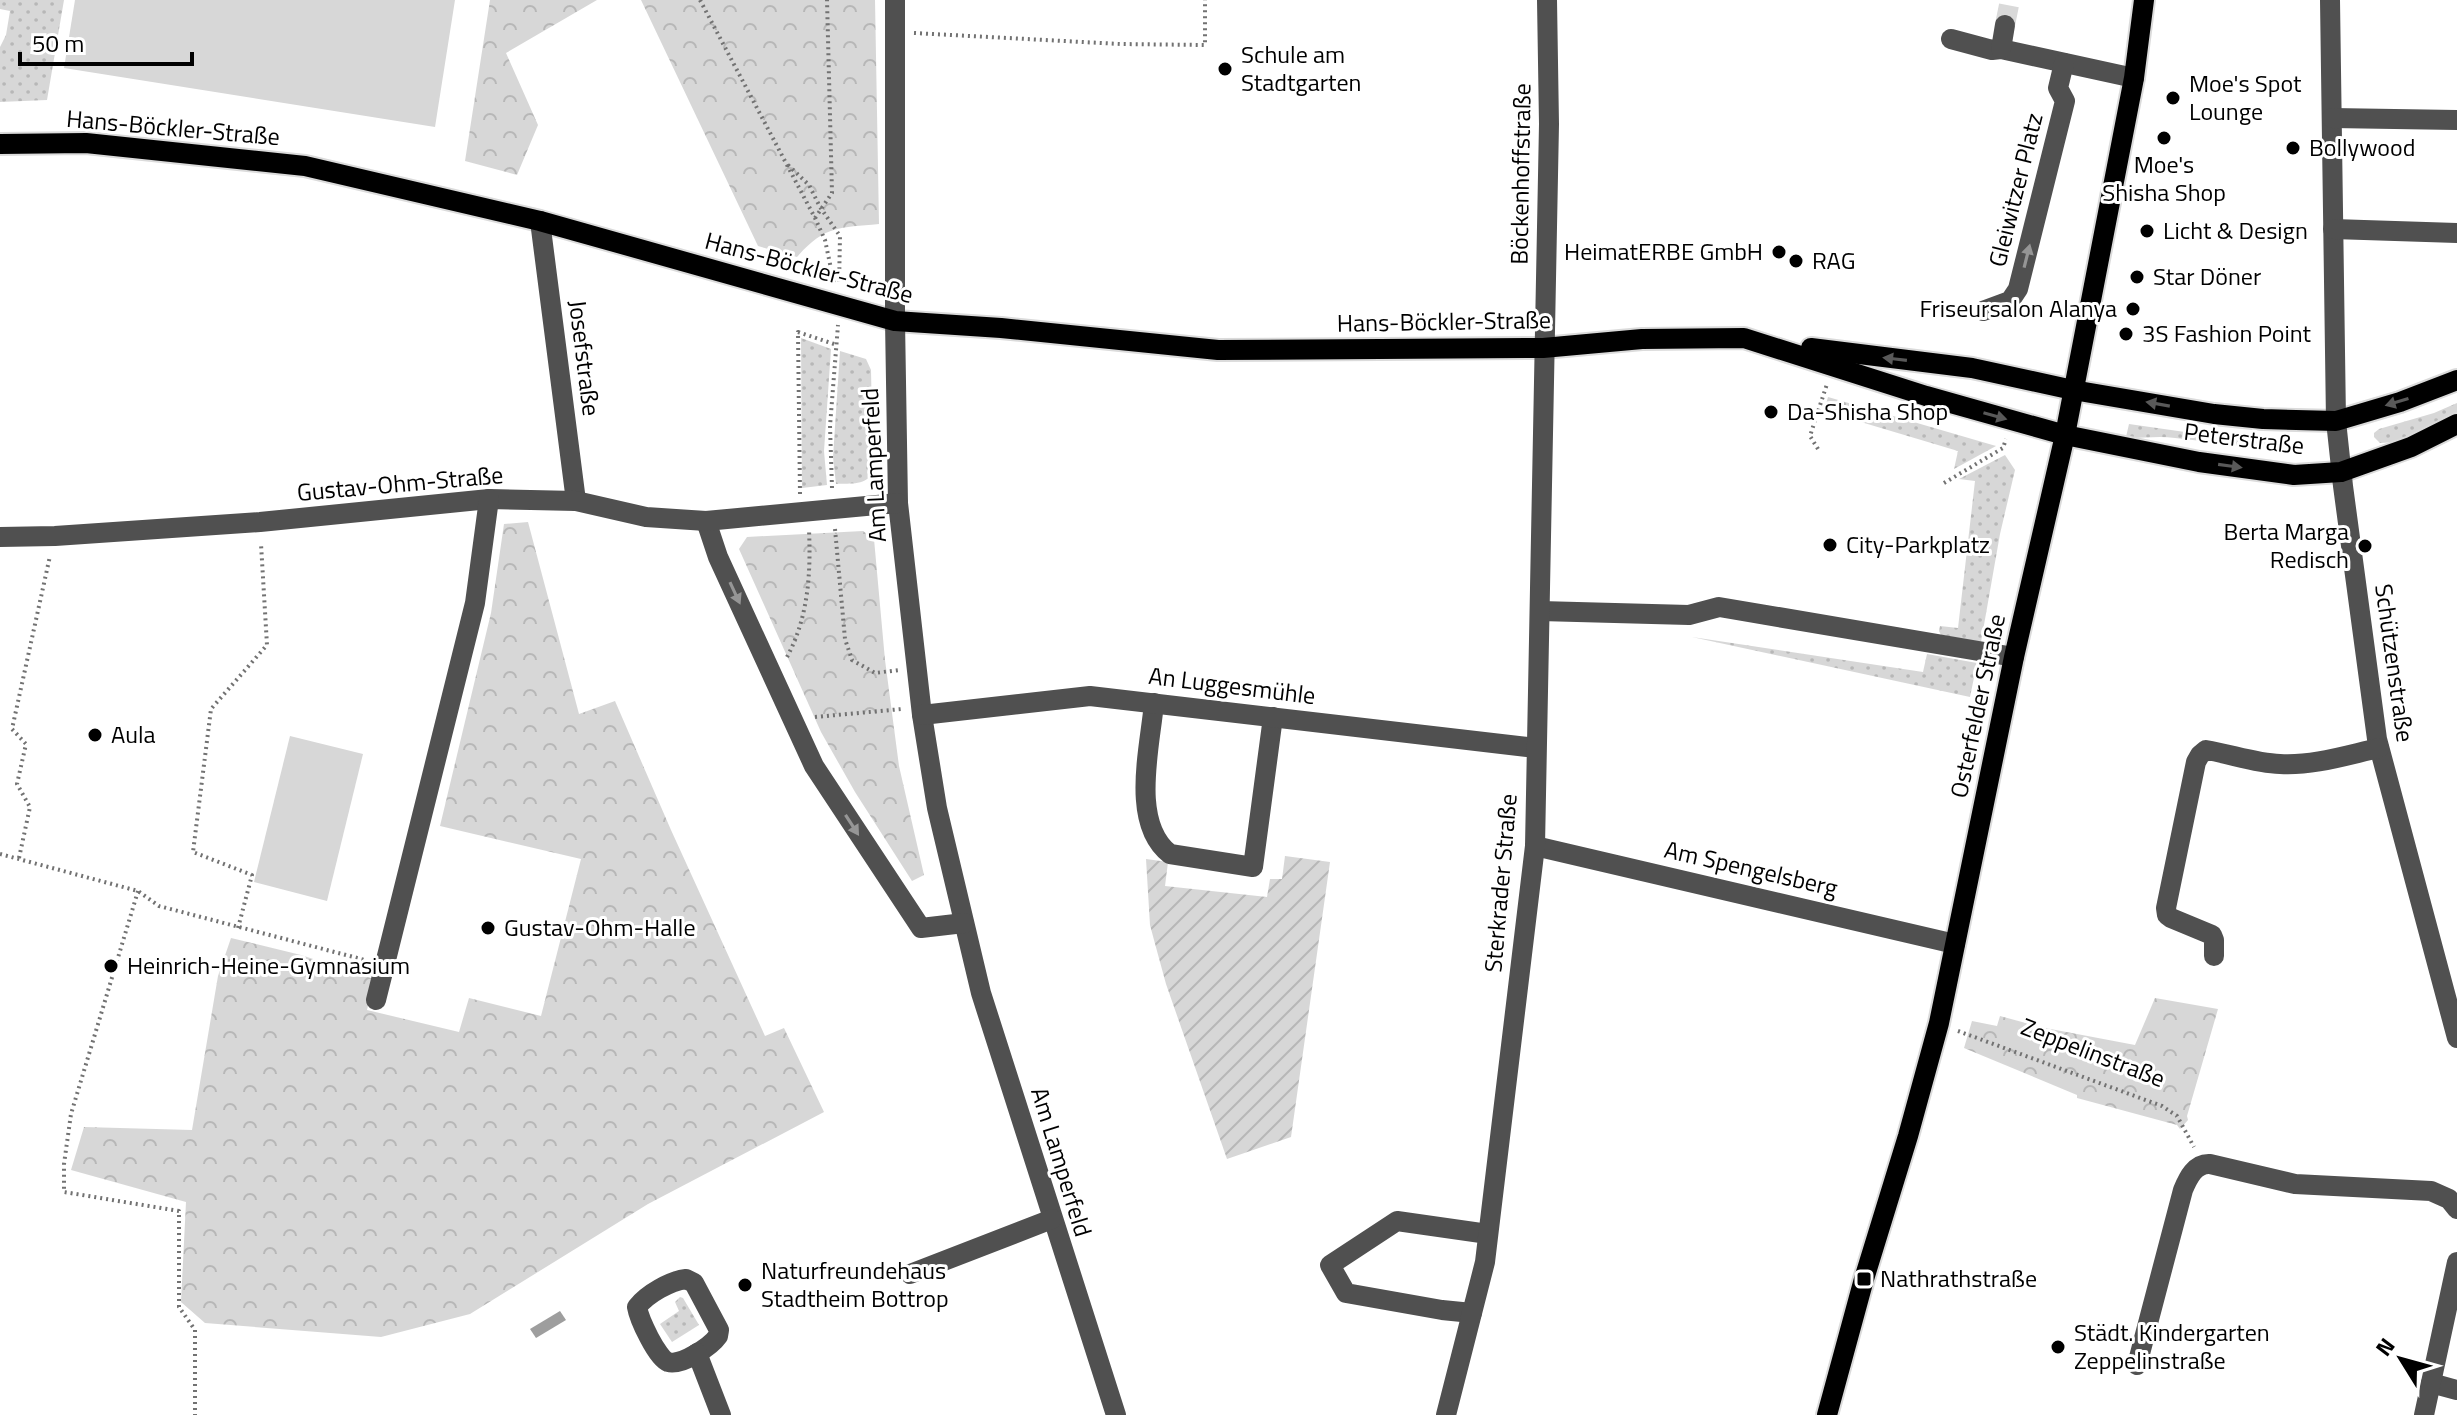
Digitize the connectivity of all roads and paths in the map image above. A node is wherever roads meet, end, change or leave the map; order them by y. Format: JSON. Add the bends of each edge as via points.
{"nodes":[{"id":1,"x":700,"y":0,"type":"edge"},
{"id":2,"x":827,"y":0,"type":"edge"},
{"id":3,"x":895,"y":0,"type":"edge"},
{"id":4,"x":1205,"y":0,"type":"edge"},
{"id":5,"x":1547,"y":0,"type":"edge"},
{"id":6,"x":2144,"y":0,"type":"edge"},
{"id":7,"x":2330,"y":0,"type":"edge"},
{"id":8,"x":2005,"y":25,"type":"tunnel mouth"},
{"id":9,"x":895,"y":32,"type":"junction"},
{"id":10,"x":1951,"y":39,"type":"dead end"},
{"id":11,"x":2001,"y":49,"type":"junction"},
{"id":12,"x":2064,"y":63,"type":"junction"},
{"id":13,"x":2134,"y":78,"type":"junction"},
{"id":14,"x":2332,"y":118,"type":"junction"},
{"id":15,"x":2457,"y":120,"type":"edge"},
{"id":16,"x":0,"y":144,"type":"edge"},
{"id":17,"x":788,"y":165,"type":"junction"},
{"id":18,"x":820,"y":207,"type":"junction"},
{"id":19,"x":815,"y":218,"type":"junction"},
{"id":20,"x":540,"y":221,"type":"junction"},
{"id":21,"x":2333,"y":229,"type":"junction"},
{"id":22,"x":2457,"y":233,"type":"edge"},
{"id":23,"x":839,"y":305,"type":"junction"},
{"id":24,"x":1983,"y":311,"type":"dead end"},
{"id":25,"x":895,"y":321,"type":"junction"},
{"id":26,"x":1759,"y":341,"type":"junction"},
{"id":27,"x":837,"y":345,"type":"dead end"},
{"id":28,"x":1543,"y":348,"type":"junction"},
{"id":29,"x":1833,"y":365,"type":"junction"},
{"id":30,"x":2457,"y":380,"type":"edge"},
{"id":31,"x":2073,"y":390,"type":"junction"},
{"id":32,"x":2012,"y":421,"type":"junction"},
{"id":33,"x":2336,"y":421,"type":"junction"},
{"id":34,"x":2457,"y":424,"type":"edge"},
{"id":35,"x":2065,"y":435,"type":"junction"},
{"id":36,"x":1818,"y":449,"type":"dead end"},
{"id":37,"x":2341,"y":472,"type":"junction"},
{"id":38,"x":1944,"y":483,"type":"dead end"},
{"id":39,"x":489,"y":499,"type":"junction"},
{"id":40,"x":576,"y":501,"type":"junction"},
{"id":41,"x":898,"y":503,"type":"junction"},
{"id":42,"x":804,"y":512,"type":"junction"},
{"id":43,"x":706,"y":521,"type":"junction"},
{"id":44,"x":260,"y":522,"type":"junction"},
{"id":45,"x":55,"y":536,"type":"junction"},
{"id":46,"x":0,"y":537,"type":"edge"},
{"id":47,"x":1540,"y":611,"type":"junction"},
{"id":48,"x":2014,"y":657,"type":"junction"},
{"id":49,"x":774,"y":680,"type":"junction"},
{"id":50,"x":1154,"y":703,"type":"junction"},
{"id":51,"x":921,"y":711,"type":"junction"},
{"id":52,"x":1273,"y":717,"type":"junction"},
{"id":53,"x":792,"y":719,"type":"junction"},
{"id":54,"x":1536,"y":748,"type":"junction"},
{"id":55,"x":2379,"y":748,"type":"junction"},
{"id":56,"x":1535,"y":846,"type":"junction"},
{"id":57,"x":0,"y":854,"type":"edge"},
{"id":58,"x":19,"y":858,"type":"junction"},
{"id":59,"x":138,"y":891,"type":"junction"},
{"id":60,"x":964,"y":923,"type":"junction"},
{"id":61,"x":238,"y":928,"type":"junction"},
{"id":62,"x":1955,"y":944,"type":"junction"},
{"id":63,"x":2214,"y":956,"type":"dead end"},
{"id":64,"x":384,"y":965,"type":"junction"},
{"id":65,"x":376,"y":1000,"type":"dead end"},
{"id":66,"x":1939,"y":1023,"type":"junction"},
{"id":67,"x":2457,"y":1038,"type":"edge"},
{"id":68,"x":2200,"y":1165,"type":"junction"},
{"id":69,"x":2454,"y":1198,"type":"edge"},
{"id":70,"x":1052,"y":1219,"type":"junction"},
{"id":71,"x":1488,"y":1234,"type":"junction"},
{"id":72,"x":2457,"y":1262,"type":"edge"},
{"id":73,"x":910,"y":1274,"type":"dead end"},
{"id":74,"x":1472,"y":1313,"type":"junction"},
{"id":75,"x":697,"y":1353,"type":"dead end"},
{"id":76,"x":2137,"y":1365,"type":"dead end"},
{"id":77,"x":2431,"y":1383,"type":"junction"},
{"id":78,"x":2457,"y":1390,"type":"edge"},
{"id":79,"x":195,"y":1415,"type":"edge"},
{"id":80,"x":721,"y":1415,"type":"edge"},
{"id":81,"x":1116,"y":1415,"type":"edge"},
{"id":82,"x":1446,"y":1415,"type":"edge"},
{"id":83,"x":1827,"y":1415,"type":"edge"},
{"id":84,"x":2424,"y":1415,"type":"edge"}],
"edges":[{"from":1,"to":17,"type":"path"},
{"from":2,"to":18,"type":"path","via":[[832,193]]},
{"from":3,"to":9,"type":"street","name":"Am Lamperfeld"},
{"from":4,"to":9,"type":"path","via":[[1205,45]]},
{"from":5,"to":28,"type":"street","name":"Böckenhoffstraße"},
{"from":6,"to":13,"type":"main road","name":"Osterfelder Straße"},
{"from":7,"to":14,"type":"street","name":"Schützenstraße"},
{"from":8,"to":11,"type":"street"},
{"from":9,"to":25,"type":"street","name":"Am Lamperfeld"},
{"from":10,"to":11,"type":"street"},
{"from":11,"to":12,"type":"street"},
{"from":12,"to":13,"type":"street"},
{"from":24,"to":12,"type":"street","name":"Gleiwitzer Platz","one_way":true,"via":[[2010,301],[2018,289],[2065,101],[2058,88]]},
{"from":13,"to":31,"type":"main road","name":"Osterfelder Straße"},
{"from":14,"to":15,"type":"street"},
{"from":14,"to":21,"type":"street","name":"Schützenstraße"},
{"from":16,"to":20,"type":"main road","name":"Hans-Böckler-Straße","via":[[86,143],[305,166]]},
{"from":17,"to":18,"type":"path","via":[[809,185]]},
{"from":17,"to":19,"type":"path"},
{"from":18,"to":19,"type":"path"},
{"from":18,"to":23,"type":"path","via":[[840,236]]},
{"from":19,"to":23,"type":"path"},
{"from":20,"to":23,"type":"main road","name":"Hans-Böckler-Straße"},
{"from":20,"to":40,"type":"street","name":"Josefstraße"},
{"from":21,"to":22,"type":"street"},
{"from":21,"to":33,"type":"street","name":"Schützenstraße"},
{"from":23,"to":25,"type":"main road","name":"Hans-Böckler-Straße"},
{"from":25,"to":28,"type":"main road","name":"Hans-Böckler-Straße","via":[[1218,350]]},
{"from":25,"to":41,"type":"street","name":"Am Lamperfeld"},
{"from":26,"to":28,"type":"main road","name":"Hans-Böckler-Straße","via":[[1642,339]]},
{"from":26,"to":29,"type":"main road","name":"Hans-Böckler-Straße"},
{"from":31,"to":26,"type":"main road","name":"Hans-Böckler-Straße","one_way":true,"via":[[1972,368]]},
{"from":27,"to":42,"type":"path","via":[[798,332]]},
{"from":28,"to":47,"type":"street","name":"Sterkrader Straße"},
{"from":29,"to":32,"type":"main road","name":"Hans-Böckler-Straße","one_way":true},
{"from":29,"to":36,"type":"path","via":[[1810,436]]},
{"from":30,"to":33,"type":"main road","name":"Peterstraße","one_way":true},
{"from":33,"to":31,"type":"main road","name":"Peterstraße","one_way":true,"via":[[2214,414]]},
{"from":31,"to":35,"type":"main road","name":"Osterfelder Straße"},
{"from":32,"to":35,"type":"main road","name":"Hans-Böckler-Straße"},
{"from":32,"to":38,"type":"path","via":[[2003,448]]},
{"from":33,"to":37,"type":"street","name":"Schützenstraße"},
{"from":34,"to":37,"type":"main road","name":"Peterstraße"},
{"from":35,"to":37,"type":"main road","name":"Peterstraße","one_way":true,"via":[[2294,475]]},
{"from":35,"to":48,"type":"main road","name":"Osterfelder Straße"},
{"from":37,"to":55,"type":"street","name":"Schützenstraße"},
{"from":39,"to":40,"type":"street","name":"Gustav-Ohm-Straße"},
{"from":39,"to":44,"type":"street","name":"Gustav-Ohm-Straße"},
{"from":39,"to":64,"type":"street","via":[[475,603]]},
{"from":40,"to":43,"type":"street","name":"Gustav-Ohm-Straße","via":[[646,517]]},
{"from":41,"to":42,"type":"street","name":"Gustav-Ohm-Straße"},
{"from":41,"to":51,"type":"street","name":"Am Lamperfeld"},
{"from":42,"to":43,"type":"street","name":"Gustav-Ohm-Straße"},
{"from":42,"to":49,"type":"path","via":[[810,556],[805,612]]},
{"from":43,"to":49,"type":"street","one_way":true},
{"from":44,"to":45,"type":"street","name":"Gustav-Ohm-Straße"},
{"from":44,"to":61,"type":"path","via":[[267,645],[211,709],[193,852],[252,875]]},
{"from":45,"to":46,"type":"street","name":"Gustav-Ohm-Straße"},
{"from":45,"to":58,"type":"path","via":[[12,729],[26,744],[17,784],[30,807]]},
{"from":47,"to":48,"type":"street","via":[[1689,615],[1719,607]]},
{"from":47,"to":54,"type":"street","name":"Sterkrader Straße"},
{"from":48,"to":62,"type":"main road","name":"Osterfelder Straße"},
{"from":49,"to":53,"type":"street"},
{"from":50,"to":51,"type":"street","name":"An Luggesmühle","via":[[1090,696]]},
{"from":50,"to":52,"type":"street","name":"An Luggesmühle"},
{"from":50,"to":52,"type":"street","via":[[1145,795],[1160,846],[1170,854],[1253,867]]},
{"from":51,"to":53,"type":"path"},
{"from":51,"to":60,"type":"street","name":"Am Lamperfeld"},
{"from":52,"to":54,"type":"street","name":"An Luggesmühle"},
{"from":53,"to":60,"type":"street","one_way":true,"via":[[814,766],[921,928]]},
{"from":54,"to":56,"type":"street","name":"Sterkrader Straße"},
{"from":55,"to":63,"type":"street","via":[[2291,764],[2206,750],[2200,755],[2166,908],[2171,918],[2212,935]]},
{"from":55,"to":67,"type":"street","name":"Schützenstraße"},
{"from":56,"to":62,"type":"street","name":"Am Spengelsberg"},
{"from":56,"to":71,"type":"street","name":"Sterkrader Straße"},
{"from":57,"to":58,"type":"path"},
{"from":58,"to":59,"type":"path"},
{"from":59,"to":61,"type":"path","via":[[159,906]]},
{"from":59,"to":79,"type":"path","via":[[71,1114],[64,1192],[179,1211],[179,1307],[195,1330]]},
{"from":60,"to":70,"type":"street","name":"Am Lamperfeld"},
{"from":61,"to":64,"type":"path"},
{"from":62,"to":66,"type":"main road","name":"Osterfelder Straße"},
{"from":64,"to":65,"type":"street"},
{"from":66,"to":68,"type":"path","name":"Zeppelinstraße","via":[[2162,1106],[2177,1116]]},
{"from":66,"to":83,"type":"main road","name":"Osterfelder Straße"},
{"from":68,"to":69,"type":"street","via":[[2295,1184],[2425,1191]]},
{"from":68,"to":76,"type":"street","via":[[2183,1190]]},
{"from":70,"to":73,"type":"street"},
{"from":70,"to":81,"type":"street","name":"Am Lamperfeld"},
{"from":71,"to":74,"type":"street","name":"Sterkrader Straße"},
{"from":71,"to":74,"type":"street","via":[[1397,1221],[1330,1265],[1346,1293]]},
{"from":72,"to":77,"type":"street"},
{"from":74,"to":82,"type":"street","name":"Sterkrader Straße"},
{"from":75,"to":80,"type":"street"},
{"from":77,"to":78,"type":"street"},
{"from":77,"to":84,"type":"street"}]}
